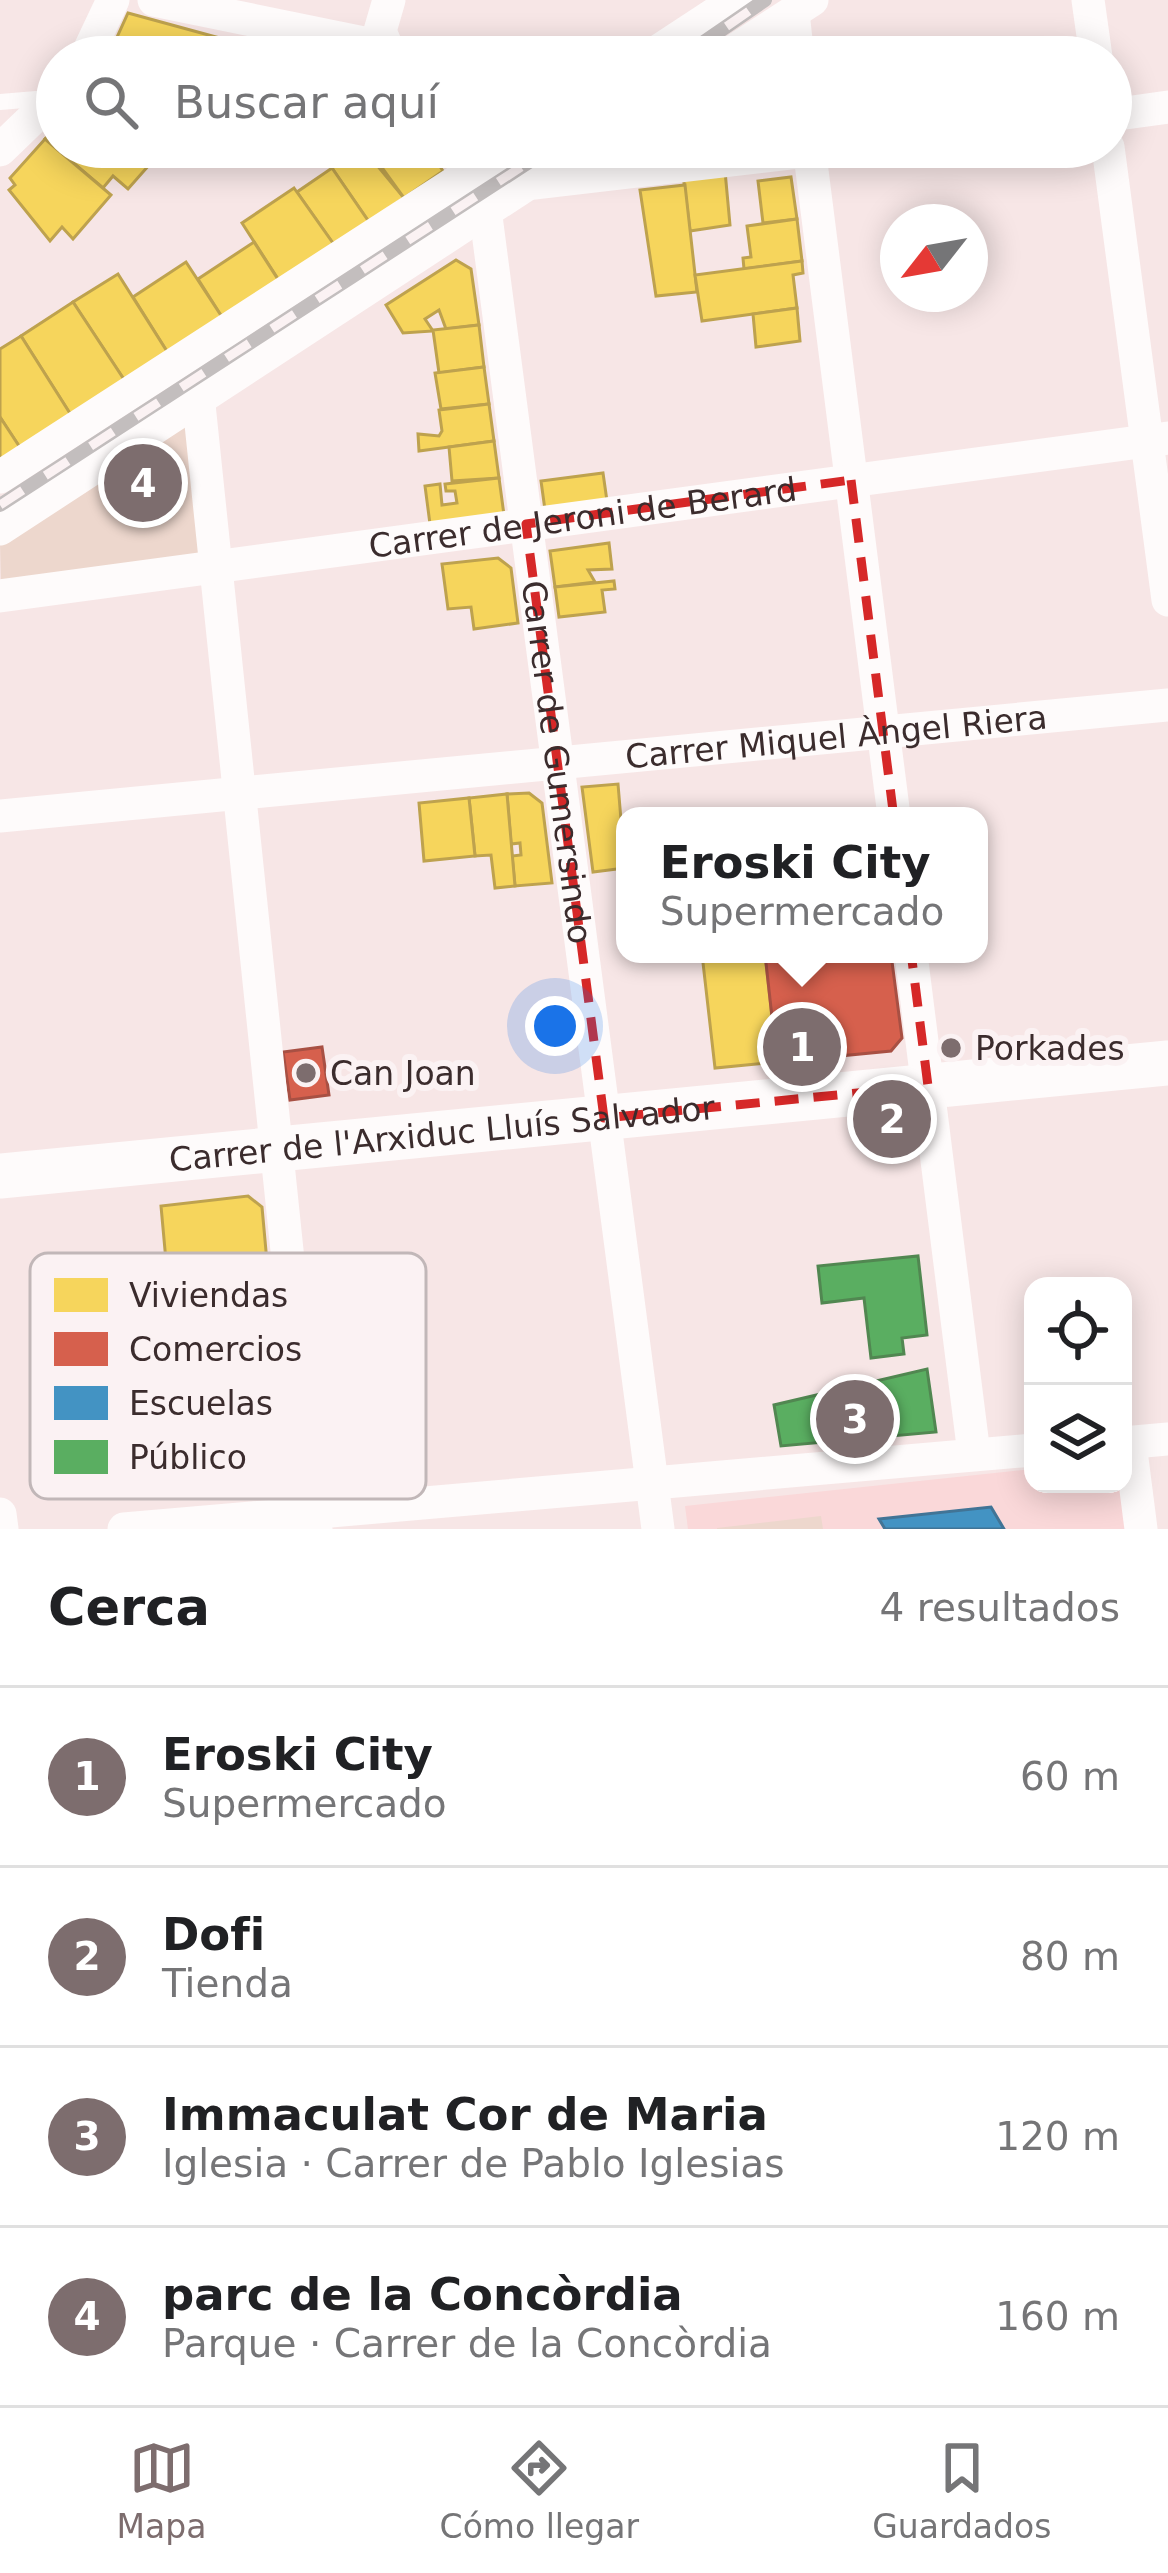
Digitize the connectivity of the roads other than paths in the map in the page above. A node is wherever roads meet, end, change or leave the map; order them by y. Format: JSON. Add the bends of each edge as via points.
{"nodes":[{"id":1,"x":113,"y":0,"type":"edge"},
{"id":2,"x":154,"y":0,"type":"edge"},
{"id":3,"x":389,"y":0,"type":"edge"},
{"id":4,"x":736,"y":0,"type":"edge"},
{"id":5,"x":1088,"y":0,"type":"edge"},
{"id":6,"x":802,"y":6,"type":"edge"},
{"id":7,"x":96,"y":36,"type":"edge"},
{"id":8,"x":315,"y":36,"type":"edge"},
{"id":9,"x":381,"y":36,"type":"edge"},
{"id":10,"x":681,"y":36,"type":"edge"},
{"id":11,"x":756,"y":36,"type":"edge"},
{"id":12,"x":800,"y":36,"type":"edge"},
{"id":13,"x":1093,"y":36,"type":"edge"},
{"id":14,"x":36,"y":98,"type":"edge"},
{"id":15,"x":0,"y":102,"type":"edge"},
{"id":16,"x":1168,"y":107,"type":"edge"},
{"id":17,"x":1132,"y":112,"type":"edge"},
{"id":18,"x":36,"y":115,"type":"edge"},
{"id":19,"x":0,"y":150,"type":"edge"},
{"id":20,"x":454,"y":168,"type":"edge"},
{"id":21,"x":552,"y":168,"type":"edge"},
{"id":22,"x":657,"y":168,"type":"edge"},
{"id":23,"x":822,"y":168,"type":"edge"},
{"id":24,"x":1112,"y":168,"type":"edge"},
{"id":25,"x":527,"y":184,"type":"junction"},
{"id":26,"x":485,"y":209,"type":"junction"},
{"id":27,"x":198,"y":395,"type":"junction"},
{"id":28,"x":1157,"y":439,"type":"edge"},
{"id":29,"x":0,"y":477,"type":"edge"},
{"id":30,"x":851,"y":480,"type":"junction"},
{"id":31,"x":526,"y":524,"type":"junction"},
{"id":32,"x":0,"y":529,"type":"edge"},
{"id":33,"x":216,"y":566,"type":"junction"},
{"id":34,"x":0,"y":596,"type":"edge"},
{"id":35,"x":1168,"y":600,"type":"edge"},
{"id":36,"x":1168,"y":705,"type":"edge"},
{"id":37,"x":883,"y":731,"type":"junction"},
{"id":38,"x":557,"y":761,"type":"junction"},
{"id":39,"x":239,"y":792,"type":"junction"},
{"id":40,"x":892,"y":807,"type":"edge"},
{"id":41,"x":0,"y":816,"type":"edge"},
{"id":42,"x":912,"y":963,"type":"edge"},
{"id":43,"x":1168,"y":1063,"type":"edge"},
{"id":44,"x":928,"y":1086,"type":"junction"},
{"id":45,"x":604,"y":1118,"type":"junction"},
{"id":46,"x":277,"y":1150,"type":"junction"},
{"id":47,"x":0,"y":1177,"type":"edge"},
{"id":48,"x":288,"y":1253,"type":"edge"},
{"id":49,"x":1168,"y":1439,"type":"edge"},
{"id":50,"x":1132,"y":1443,"type":"edge"},
{"id":51,"x":1024,"y":1451,"type":"edge"},
{"id":52,"x":974,"y":1454,"type":"junction"},
{"id":53,"x":1132,"y":1474,"type":"edge"},
{"id":54,"x":652,"y":1482,"type":"junction"},
{"id":55,"x":0,"y":1514,"type":"edge"},
{"id":56,"x":315,"y":1521,"type":"edge"},
{"id":57,"x":2,"y":1529,"type":"edge"},
{"id":58,"x":124,"y":1529,"type":"edge"},
{"id":59,"x":658,"y":1529,"type":"edge"},
{"id":60,"x":1141,"y":1529,"type":"edge"}],
"edges":[{"from":1,"to":7,"type":"street"},
{"from":2,"to":8,"type":"street"},
{"from":3,"to":9,"type":"street"},
{"from":4,"to":10,"type":"street"},
{"from":5,"to":13,"type":"street"},
{"from":6,"to":11,"type":"street"},
{"from":6,"to":12,"type":"street"},
{"from":14,"to":15,"type":"lane"},
{"from":16,"to":17,"type":"street"},
{"from":18,"to":19,"type":"street"},
{"from":20,"to":29,"type":"street"},
{"from":21,"to":25,"type":"street"},
{"from":22,"to":25,"type":"street"},
{"from":23,"to":30,"type":"street"},
{"from":24,"to":28,"type":"street"},
{"from":25,"to":26,"type":"street"},
{"from":26,"to":27,"type":"street"},
{"from":26,"to":31,"type":"street","name":"Carrer de Gumersindo"},
{"from":27,"to":32,"type":"street"},
{"from":27,"to":33,"type":"street"},
{"from":28,"to":30,"type":"street","name":"Carrer de Jeroni de Berard"},
{"from":28,"to":35,"type":"street"},
{"from":30,"to":31,"type":"street","name":"Carrer de Jeroni de Berard"},
{"from":30,"to":37,"type":"street"},
{"from":31,"to":33,"type":"street","name":"Carrer de Jeroni de Berard"},
{"from":31,"to":38,"type":"street","name":"Carrer de Gumersindo"},
{"from":33,"to":34,"type":"street","name":"Carrer de Jeroni de Berard"},
{"from":33,"to":39,"type":"street"},
{"from":36,"to":37,"type":"street","name":"Carrer Miquel Àngel Riera"},
{"from":37,"to":38,"type":"street","name":"Carrer Miquel Àngel Riera"},
{"from":37,"to":40,"type":"street"},
{"from":38,"to":39,"type":"street","name":"Carrer Miquel Àngel Riera"},
{"from":38,"to":45,"type":"street","name":"Carrer de Gumersindo"},
{"from":39,"to":41,"type":"street","name":"Carrer Miquel Àngel Riera"},
{"from":39,"to":46,"type":"street"},
{"from":42,"to":44,"type":"street"},
{"from":43,"to":44,"type":"street","name":"Carrer de l'Arxiduc Lluís Salvador"},
{"from":44,"to":45,"type":"street","name":"Carrer de l'Arxiduc Lluís Salvador"},
{"from":44,"to":52,"type":"street"},
{"from":45,"to":46,"type":"street","name":"Carrer de l'Arxiduc Lluís Salvador"},
{"from":45,"to":54,"type":"street","name":"Carrer de Gumersindo"},
{"from":46,"to":47,"type":"street","name":"Carrer de l'Arxiduc Lluís Salvador"},
{"from":46,"to":48,"type":"street"},
{"from":49,"to":50,"type":"street"},
{"from":51,"to":52,"type":"street"},
{"from":52,"to":54,"type":"street"},
{"from":53,"to":60,"type":"street"},
{"from":54,"to":56,"type":"street"},
{"from":54,"to":59,"type":"street","name":"Carrer de Gumersindo"},
{"from":55,"to":57,"type":"street"},
{"from":56,"to":58,"type":"street"}]}
